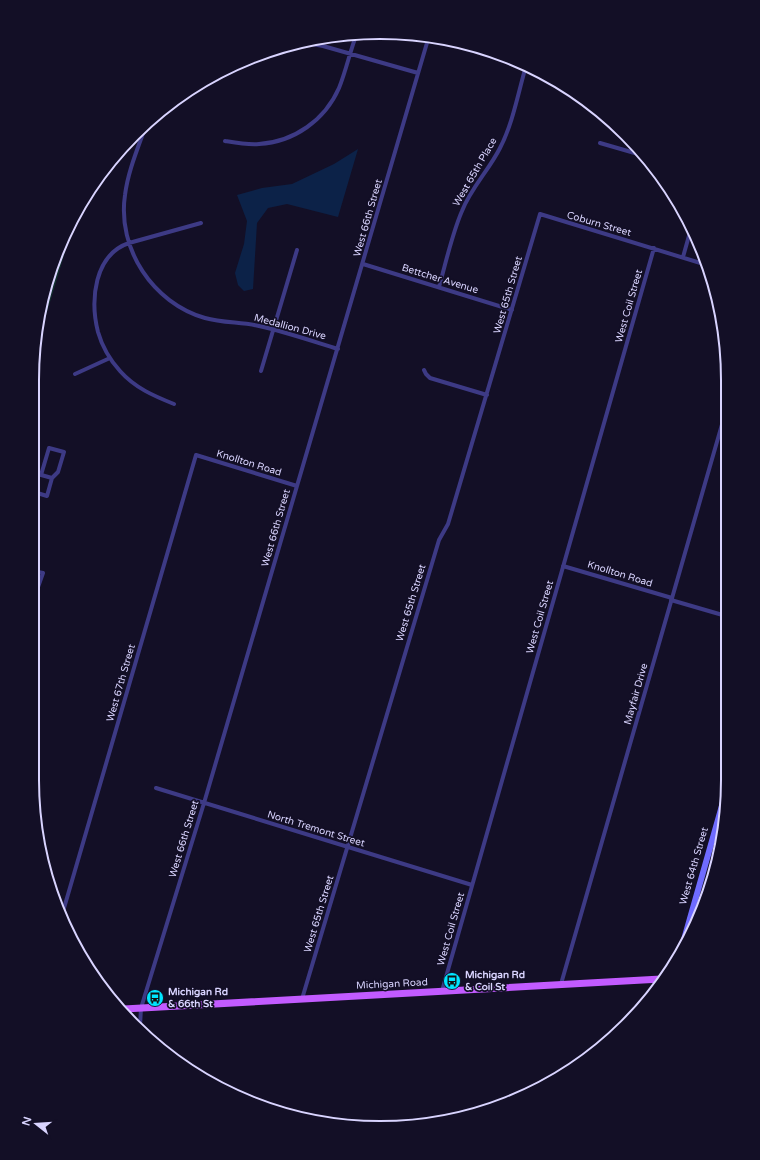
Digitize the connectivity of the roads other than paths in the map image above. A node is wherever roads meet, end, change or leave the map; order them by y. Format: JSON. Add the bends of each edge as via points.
{"nodes":[{"id":1,"x":354,"y":40,"type":"edge"},
{"id":2,"x":427,"y":42,"type":"edge"},
{"id":3,"x":320,"y":45,"type":"edge"},
{"id":4,"x":350,"y":53,"type":"junction"},
{"id":5,"x":525,"y":71,"type":"edge"},
{"id":6,"x":418,"y":73,"type":"junction"},
{"id":7,"x":142,"y":136,"type":"edge"},
{"id":8,"x":226,"y":141,"type":"dead end"},
{"id":9,"x":600,"y":143,"type":"dead end"},
{"id":10,"x":634,"y":153,"type":"edge"},
{"id":11,"x":540,"y":214,"type":"joint"},
{"id":12,"x":201,"y":223,"type":"dead end"},
{"id":13,"x":689,"y":236,"type":"edge"},
{"id":14,"x":129,"y":243,"type":"junction"},
{"id":15,"x":654,"y":248,"type":"junction"},
{"id":16,"x":297,"y":250,"type":"dead end"},
{"id":17,"x":683,"y":257,"type":"junction"},
{"id":18,"x":700,"y":262,"type":"edge"},
{"id":19,"x":363,"y":264,"type":"junction"},
{"id":20,"x":439,"y":287,"type":"junction"},
{"id":21,"x":512,"y":310,"type":"junction"},
{"id":22,"x":273,"y":330,"type":"junction"},
{"id":23,"x":338,"y":348,"type":"junction"},
{"id":24,"x":110,"y":358,"type":"junction"},
{"id":25,"x":424,"y":370,"type":"dead end"},
{"id":26,"x":261,"y":371,"type":"dead end"},
{"id":27,"x":75,"y":374,"type":"dead end"},
{"id":28,"x":487,"y":396,"type":"junction"},
{"id":29,"x":174,"y":404,"type":"dead end"},
{"id":30,"x":721,"y":428,"type":"edge"},
{"id":31,"x":196,"y":455,"type":"joint"},
{"id":32,"x":39,"y":471,"type":"edge"},
{"id":33,"x":39,"y":474,"type":"edge"},
{"id":34,"x":52,"y":478,"type":"junction"},
{"id":35,"x":297,"y":486,"type":"junction"},
{"id":36,"x":39,"y":494,"type":"edge"},
{"id":37,"x":563,"y":566,"type":"junction"},
{"id":38,"x":39,"y":572,"type":"edge"},
{"id":39,"x":39,"y":584,"type":"edge"},
{"id":40,"x":672,"y":599,"type":"junction"},
{"id":41,"x":721,"y":614,"type":"edge"},
{"id":42,"x":156,"y":788,"type":"dead end"},
{"id":43,"x":204,"y":803,"type":"junction"},
{"id":44,"x":719,"y":817,"type":"edge"},
{"id":45,"x":347,"y":847,"type":"junction"},
{"id":46,"x":472,"y":885,"type":"junction"},
{"id":47,"x":64,"y":908,"type":"edge"},
{"id":48,"x":687,"y":928,"type":"edge"},
{"id":49,"x":657,"y":979,"type":"edge"},
{"id":50,"x":561,"y":984,"type":"junction"},
{"id":51,"x":442,"y":991,"type":"junction"},
{"id":52,"x":302,"y":999,"type":"junction"},
{"id":53,"x":142,"y":1008,"type":"junction"},
{"id":54,"x":128,"y":1009,"type":"edge"},
{"id":55,"x":140,"y":1022,"type":"edge"}],
"edges":[{"from":1,"to":4,"type":"street"},
{"from":2,"to":6,"type":"street","name":"West 66th Street"},
{"from":3,"to":4,"type":"street"},
{"from":4,"to":6,"type":"street"},
{"from":4,"to":8,"type":"street","via":[[335,96],[320,116],[306,128],[269,143]]},
{"from":5,"to":20,"type":"street","name":"West 65th Place","via":[[502,143],[462,209]]},
{"from":6,"to":19,"type":"street","name":"West 66th Street"},
{"from":7,"to":14,"type":"street","name":"Medallion Drive","via":[[125,194],[124,219]]},
{"from":9,"to":10,"type":"street"},
{"from":11,"to":15,"type":"street","name":"Coburn Street"},
{"from":11,"to":21,"type":"street","name":"West 65th Street"},
{"from":12,"to":14,"type":"street"},
{"from":13,"to":17,"type":"street"},
{"from":14,"to":22,"type":"street","name":"Medallion Drive","via":[[147,279],[177,306],[207,319],[258,325]]},
{"from":14,"to":24,"type":"street","via":[[108,256],[96,284],[94,299],[97,327]]},
{"from":15,"to":17,"type":"street","name":"Coburn Street"},
{"from":15,"to":37,"type":"street","name":"West Coil Street"},
{"from":16,"to":22,"type":"street"},
{"from":17,"to":18,"type":"street","name":"Coburn Street"},
{"from":19,"to":20,"type":"street","name":"Bettcher Avenue"},
{"from":19,"to":23,"type":"street","name":"West 66th Street"},
{"from":20,"to":21,"type":"street","name":"Bettcher Avenue"},
{"from":21,"to":28,"type":"street","name":"West 65th Street"},
{"from":22,"to":23,"type":"street","name":"Medallion Drive"},
{"from":22,"to":26,"type":"street"},
{"from":23,"to":35,"type":"street","name":"West 66th Street"},
{"from":24,"to":27,"type":"street"},
{"from":24,"to":29,"type":"street","via":[[138,387]]},
{"from":25,"to":28,"type":"street","via":[[430,378]]},
{"from":28,"to":45,"type":"street","name":"West 65th Street","via":[[448,524],[436,547]]},
{"from":30,"to":40,"type":"street","name":"Mayfair Drive"},
{"from":31,"to":35,"type":"street","name":"Knollton Road"},
{"from":31,"to":47,"type":"street","name":"West 67th Street"},
{"from":32,"to":34,"type":"street","via":[[48,448],[64,452],[58,472]]},
{"from":33,"to":34,"type":"street"},
{"from":34,"to":36,"type":"street","via":[[47,496]]},
{"from":35,"to":43,"type":"street","name":"West 66th Street"},
{"from":37,"to":40,"type":"street","name":"Knollton Road"},
{"from":37,"to":46,"type":"street","name":"West Coil Street"},
{"from":38,"to":39,"type":"street","via":[[43,573]]},
{"from":40,"to":41,"type":"street","name":"Knollton Road"},
{"from":40,"to":50,"type":"street","name":"Mayfair Drive"},
{"from":42,"to":43,"type":"street","name":"North Tremont Street"},
{"from":43,"to":45,"type":"street","name":"North Tremont Street"},
{"from":43,"to":53,"type":"street","name":"West 66th Street"},
{"from":44,"to":48,"type":"street","name":"West 64th Street"},
{"from":45,"to":46,"type":"street","name":"North Tremont Street"},
{"from":45,"to":52,"type":"street","name":"West 65th Street"},
{"from":46,"to":51,"type":"street","name":"West Coil Street"},
{"from":49,"to":50,"type":"main road","name":"Michigan Road"},
{"from":50,"to":51,"type":"main road","name":"Michigan Road"},
{"from":51,"to":52,"type":"main road","name":"Michigan Road"},
{"from":52,"to":53,"type":"main road","name":"Michigan Road"},
{"from":53,"to":54,"type":"main road","name":"Michigan Road"},
{"from":53,"to":55,"type":"street","name":"West 66th Street"}]}
